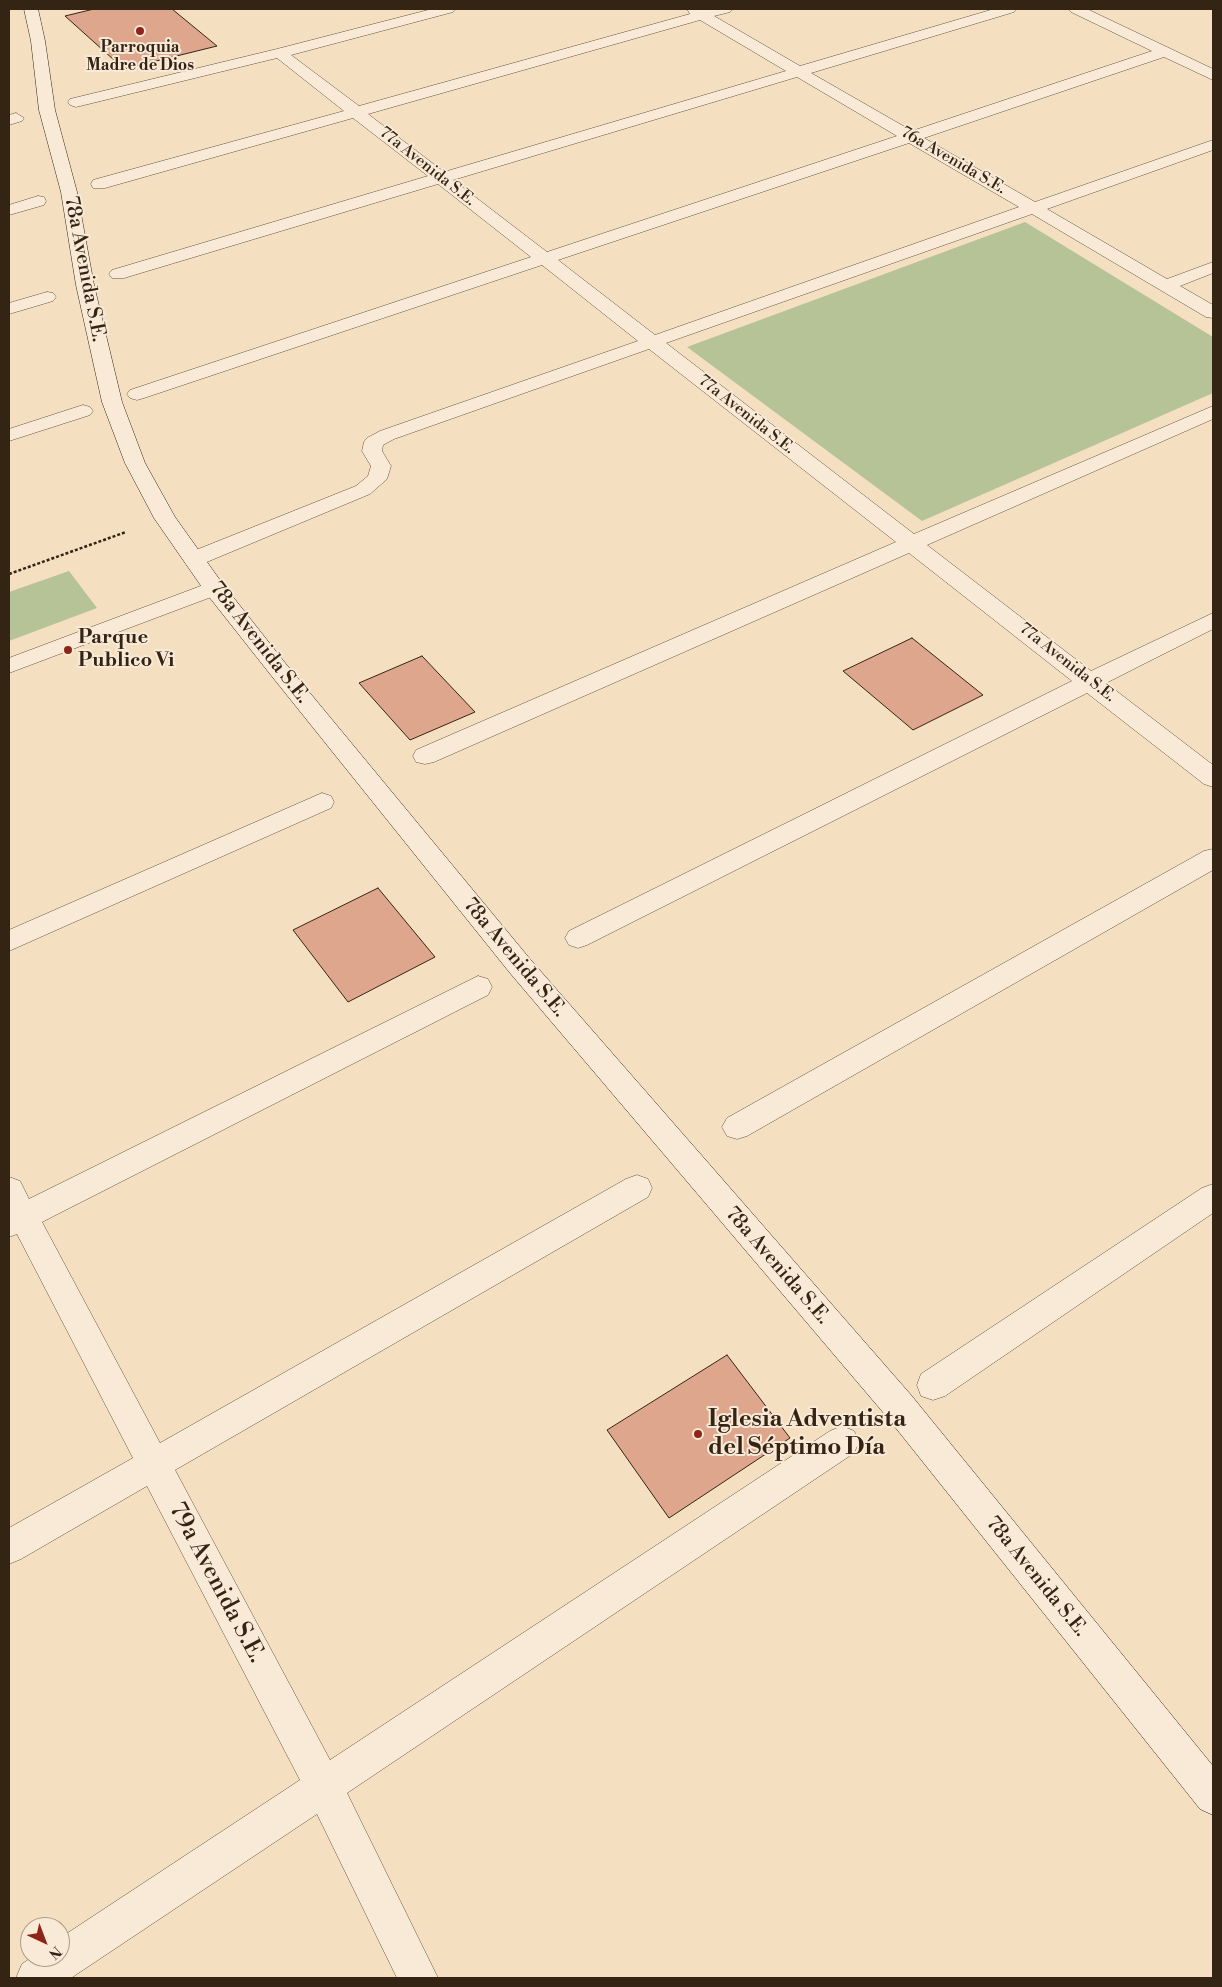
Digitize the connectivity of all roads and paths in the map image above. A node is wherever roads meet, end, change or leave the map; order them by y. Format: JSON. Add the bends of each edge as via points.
{"nodes":[{"id":1,"x":31,"y":9,"type":"edge"},
{"id":2,"x":448,"y":9,"type":"edge"},
{"id":3,"x":725,"y":9,"type":"edge"},
{"id":4,"x":1009,"y":9,"type":"edge"},
{"id":5,"x":1076,"y":9,"type":"edge"},
{"id":6,"x":697,"y":12,"type":"edge"},
{"id":7,"x":1165,"y":52,"type":"junction"},
{"id":8,"x":280,"y":53,"type":"junction"},
{"id":9,"x":798,"y":71,"type":"junction"},
{"id":10,"x":1213,"y":75,"type":"edge"},
{"id":11,"x":76,"y":102,"type":"dead end"},
{"id":12,"x":356,"y":112,"type":"junction"},
{"id":13,"x":910,"y":136,"type":"junction"},
{"id":14,"x":1213,"y":145,"type":"edge"},
{"id":15,"x":440,"y":178,"type":"junction"},
{"id":16,"x":99,"y":184,"type":"dead end"},
{"id":17,"x":38,"y":201,"type":"dead end"},
{"id":18,"x":1037,"y":208,"type":"junction"},
{"id":19,"x":9,"y":210,"type":"edge"},
{"id":20,"x":544,"y":258,"type":"junction"},
{"id":21,"x":1213,"y":267,"type":"edge"},
{"id":22,"x":118,"y":274,"type":"dead end"},
{"id":23,"x":1167,"y":285,"type":"junction"},
{"id":24,"x":47,"y":297,"type":"dead end"},
{"id":25,"x":9,"y":309,"type":"edge"},
{"id":26,"x":1213,"y":313,"type":"edge"},
{"id":27,"x":652,"y":342,"type":"junction"},
{"id":28,"x":137,"y":394,"type":"dead end"},
{"id":29,"x":83,"y":411,"type":"dead end"},
{"id":30,"x":1213,"y":412,"type":"edge"},
{"id":31,"x":9,"y":435,"type":"edge"},
{"id":32,"x":165,"y":518,"type":"junction"},
{"id":33,"x":912,"y":544,"type":"junction"},
{"id":34,"x":194,"y":559,"type":"junction"},
{"id":35,"x":9,"y":574,"type":"edge"},
{"id":36,"x":214,"y":588,"type":"junction"},
{"id":37,"x":1213,"y":620,"type":"edge"},
{"id":38,"x":9,"y":666,"type":"edge"},
{"id":39,"x":1090,"y":681,"type":"junction"},
{"id":40,"x":425,"y":756,"type":"dead end"},
{"id":41,"x":1213,"y":778,"type":"edge"},
{"id":42,"x":322,"y":802,"type":"dead end"},
{"id":43,"x":1213,"y":858,"type":"edge"},
{"id":44,"x":578,"y":938,"type":"dead end"},
{"id":45,"x":9,"y":941,"type":"edge"},
{"id":46,"x":478,"y":987,"type":"dead end"},
{"id":47,"x":737,"y":1127,"type":"dead end"},
{"id":48,"x":637,"y":1188,"type":"dead end"},
{"id":49,"x":1213,"y":1197,"type":"edge"},
{"id":50,"x":13,"y":1210,"type":"edge"},
{"id":51,"x":933,"y":1385,"type":"dead end"},
{"id":52,"x":842,"y":1442,"type":"dead end"},
{"id":53,"x":154,"y":1465,"type":"junction"},
{"id":54,"x":9,"y":1547,"type":"edge"},
{"id":55,"x":324,"y":1787,"type":"junction"},
{"id":56,"x":1213,"y":1796,"type":"edge"},
{"id":57,"x":36,"y":1978,"type":"edge"},
{"id":58,"x":418,"y":1978,"type":"edge"}],
"edges":[{"from":1,"to":32,"type":"street","name":"78a Avenida S.E.","via":[[47,110],[69,192],[85,285],[112,402],[135,463]]},
{"from":2,"to":8,"type":"street"},
{"from":3,"to":6,"type":"street"},
{"from":4,"to":9,"type":"street"},
{"from":5,"to":7,"type":"street"},
{"from":6,"to":9,"type":"street","name":"76a Avenida S.E."},
{"from":6,"to":12,"type":"street"},
{"from":7,"to":10,"type":"street"},
{"from":7,"to":13,"type":"street"},
{"from":8,"to":11,"type":"street"},
{"from":8,"to":12,"type":"street","name":"77a Avenida S.E."},
{"from":9,"to":13,"type":"street","name":"76a Avenida S.E."},
{"from":9,"to":15,"type":"street"},
{"from":12,"to":15,"type":"street","name":"77a Avenida S.E."},
{"from":12,"to":16,"type":"street"},
{"from":13,"to":18,"type":"street","name":"76a Avenida S.E."},
{"from":13,"to":20,"type":"street"},
{"from":14,"to":18,"type":"street"},
{"from":15,"to":20,"type":"street","name":"77a Avenida S.E."},
{"from":15,"to":22,"type":"street"},
{"from":17,"to":19,"type":"street"},
{"from":18,"to":23,"type":"street","name":"76a Avenida S.E."},
{"from":18,"to":27,"type":"street"},
{"from":20,"to":27,"type":"street","name":"77a Avenida S.E."},
{"from":20,"to":28,"type":"street"},
{"from":21,"to":23,"type":"street"},
{"from":23,"to":26,"type":"street","name":"76a Avenida S.E."},
{"from":24,"to":25,"type":"street"},
{"from":27,"to":33,"type":"street","name":"77a Avenida S.E."},
{"from":27,"to":34,"type":"street","via":[[387,435],[374,442],[372,451],[381,466],[377,479],[363,490]]},
{"from":29,"to":31,"type":"street"},
{"from":30,"to":33,"type":"street"},
{"from":32,"to":34,"type":"street","name":"78a Avenida S.E."},
{"from":32,"to":35,"type":"path"},
{"from":33,"to":39,"type":"street","name":"77a Avenida S.E."},
{"from":33,"to":40,"type":"street"},
{"from":34,"to":36,"type":"street","name":"78a Avenida S.E."},
{"from":36,"to":38,"type":"street"},
{"from":36,"to":56,"type":"street","name":"78a Avenida S.E.","via":[[526,973],[899,1406]]},
{"from":37,"to":39,"type":"street"},
{"from":39,"to":41,"type":"street","name":"77a Avenida S.E."},
{"from":39,"to":44,"type":"street"},
{"from":42,"to":45,"type":"street"},
{"from":43,"to":47,"type":"street"},
{"from":46,"to":50,"type":"street"},
{"from":48,"to":53,"type":"street"},
{"from":49,"to":51,"type":"street"},
{"from":50,"to":53,"type":"street","name":"79a Avenida S.E."},
{"from":52,"to":55,"type":"street"},
{"from":53,"to":54,"type":"street"},
{"from":53,"to":55,"type":"street","name":"79a Avenida S.E."},
{"from":55,"to":57,"type":"street"},
{"from":55,"to":58,"type":"street","name":"79a Avenida S.E."}]}
